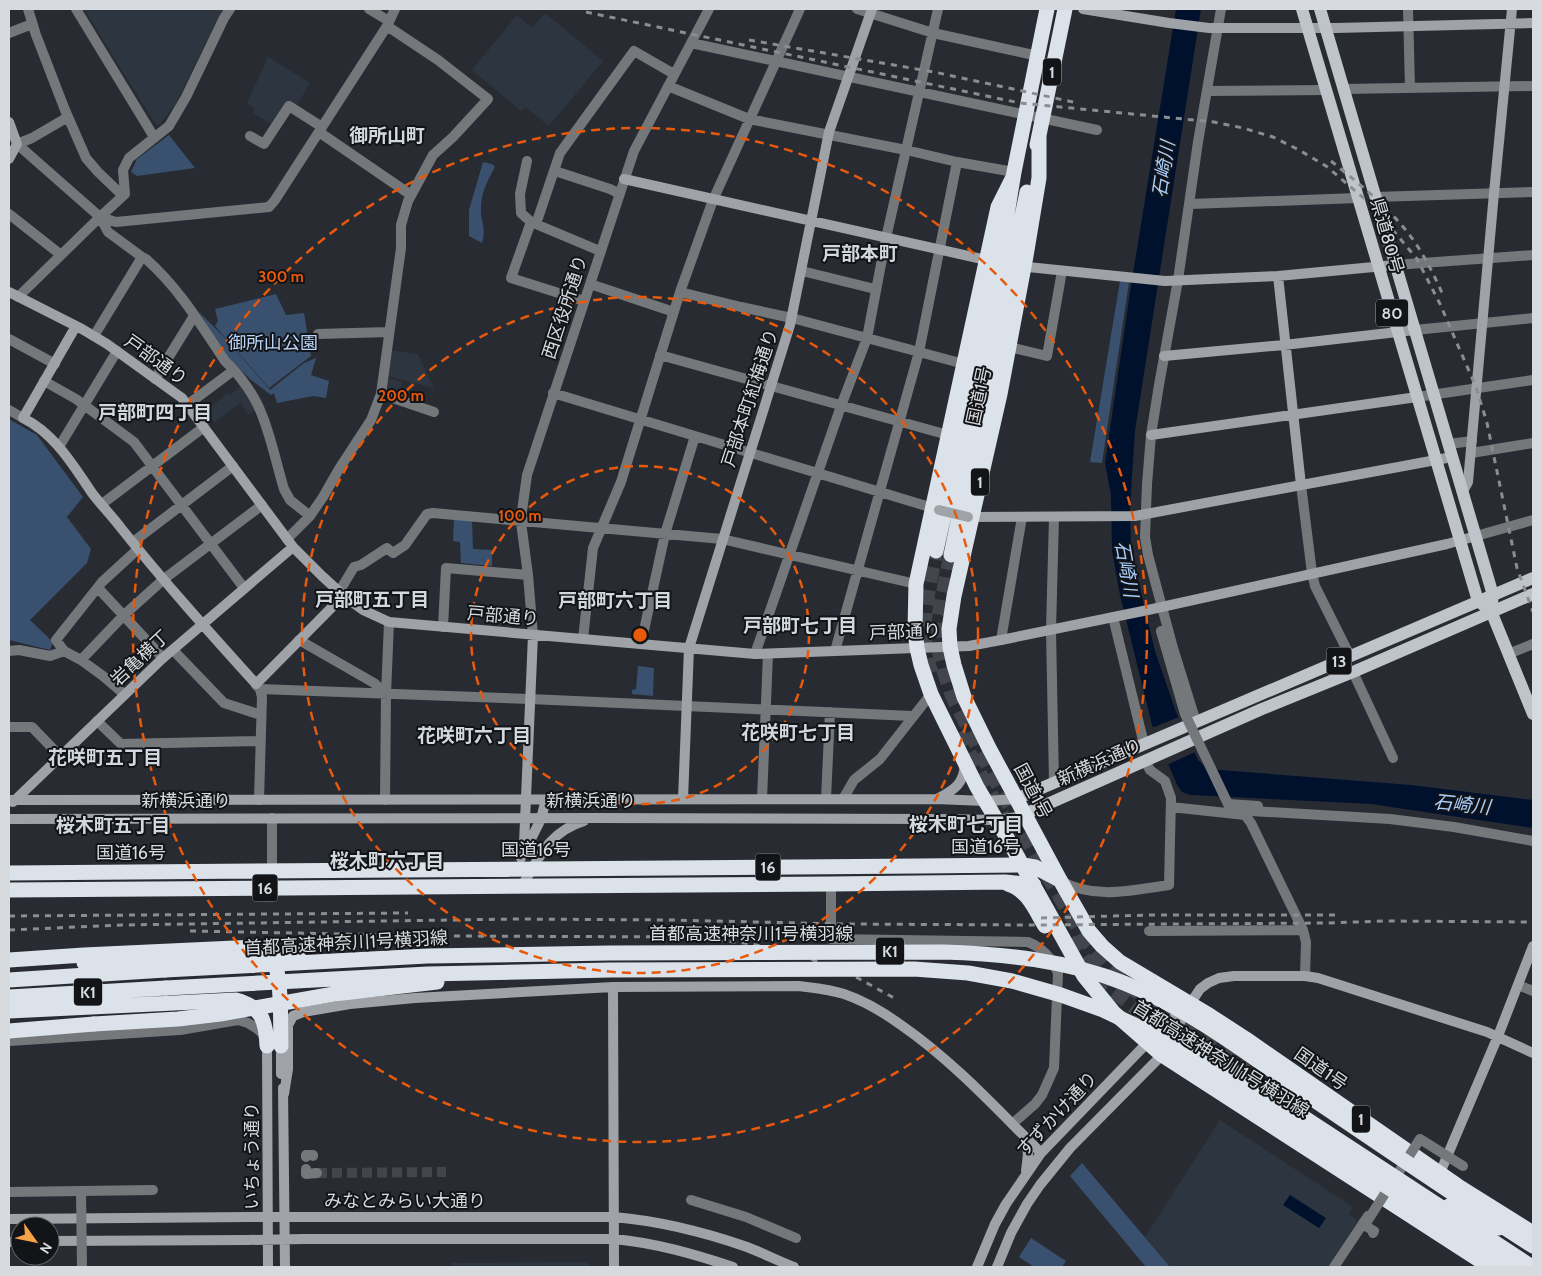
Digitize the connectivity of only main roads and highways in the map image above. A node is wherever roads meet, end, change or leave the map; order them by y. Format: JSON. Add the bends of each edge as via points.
{"nodes":[{"id":1,"x":1047,"y":9,"type":"edge"},
{"id":2,"x":1065,"y":9,"type":"edge"},
{"id":3,"x":1302,"y":9,"type":"edge"},
{"id":4,"x":1320,"y":9,"type":"edge"},
{"id":5,"x":1005,"y":264,"type":"junction"},
{"id":6,"x":944,"y":553,"type":"tunnel mouth"},
{"id":7,"x":1531,"y":579,"type":"edge"},
{"id":8,"x":1493,"y":594,"type":"junction"},
{"id":9,"x":1533,"y":594,"type":"edge"},
{"id":10,"x":1478,"y":601,"type":"junction"},
{"id":11,"x":1491,"y":611,"type":"junction"},
{"id":12,"x":1533,"y":714,"type":"edge"},
{"id":13,"x":1016,"y":798,"type":"junction"},
{"id":14,"x":1025,"y":814,"type":"junction"},
{"id":15,"x":1022,"y":865,"type":"junction"},
{"id":16,"x":9,"y":872,"type":"edge"},
{"id":17,"x":1060,"y":880,"type":"junction"},
{"id":18,"x":994,"y":882,"type":"junction"},
{"id":19,"x":1034,"y":885,"type":"junction"},
{"id":20,"x":9,"y":890,"type":"edge"},
{"id":21,"x":428,"y":956,"type":"junction"},
{"id":22,"x":9,"y":960,"type":"edge"},
{"id":23,"x":9,"y":968,"type":"edge"},
{"id":24,"x":941,"y":970,"type":"junction"},
{"id":25,"x":528,"y":972,"type":"junction"},
{"id":26,"x":1084,"y":976,"type":"junction"},
{"id":27,"x":9,"y":980,"type":"edge"},
{"id":28,"x":9,"y":997,"type":"edge"},
{"id":29,"x":9,"y":1011,"type":"edge"},
{"id":30,"x":9,"y":1031,"type":"edge"},
{"id":31,"x":1281,"y":1077,"type":"junction"},
{"id":32,"x":1533,"y":1233,"type":"edge"},
{"id":33,"x":1533,"y":1238,"type":"edge"},
{"id":34,"x":1533,"y":1246,"type":"edge"},
{"id":35,"x":1533,"y":1257,"type":"edge"},
{"id":36,"x":1490,"y":1267,"type":"edge"},
{"id":37,"x":1497,"y":1267,"type":"edge"},
{"id":38,"x":1512,"y":1267,"type":"edge"},
{"id":39,"x":1532,"y":1267,"type":"edge"}],
"edges":[{"from":1,"to":5,"type":"highway","name":"国道1号","number":"1","via":[[1013,174]]},
{"from":2,"to":5,"type":"highway","name":"国道1号","number":"1","via":[[1038,136],[1039,178]]},
{"from":3,"to":10,"type":"main road","name":"県道80号","number":"80"},
{"from":4,"to":8,"type":"main road","name":"県道80号","number":"80"},
{"from":5,"to":6,"type":"highway","name":"国道1号","number":"1","via":[[985,330]]},
{"from":5,"to":13,"type":"highway","name":"国道1号","number":"1","via":[[1009,347],[970,516],[949,628],[950,647],[964,697]]},
{"from":5,"to":15,"type":"highway","name":"国道1号","number":"1","via":[[964,364],[936,509],[916,584],[915,629],[917,648],[931,694],[985,801]]},
{"from":7,"to":8,"type":"main road","number":"13"},
{"from":8,"to":10,"type":"main road","number":"13"},
{"from":8,"to":11,"type":"main road","name":"県道80号","number":"80"},
{"from":9,"to":11,"type":"main road","number":"13"},
{"from":10,"to":11,"type":"main road"},
{"from":10,"to":13,"type":"main road","name":"新横浜通り","number":"13"},
{"from":11,"to":12,"type":"main road","name":"県道80号","number":"80"},
{"from":11,"to":14,"type":"main road","name":"新横浜通り","number":"13"},
{"from":13,"to":14,"type":"highway","name":"国道1号","number":"1"},
{"from":14,"to":17,"type":"highway","name":"国道1号","number":"1"},
{"from":15,"to":16,"type":"highway","name":"国道16号","number":"16","via":[[532,869],[518,863],[272,871]]},
{"from":15,"to":17,"type":"highway","name":"国道16号","number":"16","via":[[1035,867]]},
{"from":15,"to":19,"type":"highway","name":"国道1号","number":"1"},
{"from":17,"to":32,"type":"highway","name":"国道1号","number":"1","via":[[1089,931],[1120,962],[1246,1039]]},
{"from":18,"to":19,"type":"highway","name":"国道16号","number":"16"},
{"from":18,"to":20,"type":"highway","name":"国道16号","number":"16"},
{"from":18,"to":26,"type":"highway","via":[[1016,887],[1027,896],[1062,955]]},
{"from":19,"to":26,"type":"highway","name":"国道1号","number":"1"},
{"from":21,"to":23,"type":"highway","bridge":true,"via":[[271,954]]},
{"from":21,"to":27,"type":"highway","name":"首都高速神奈川1号横羽線","number":"K1","bridge":true},
{"from":21,"to":31,"type":"highway","name":"首都高速神奈川1号横羽線","number":"K1","bridge":true,"via":[[849,951],[1013,956],[1087,971],[1154,996],[1203,1024]]},
{"from":22,"to":29,"type":"highway","via":[[258,947],[272,956],[275,962],[280,998],[274,1046],[259,1013],[236,1000]]},
{"from":24,"to":25,"type":"highway","name":"首都高速神奈川1号横羽線","number":"K1","bridge":true},
{"from":24,"to":38,"type":"highway","name":"首都高速神奈川1号横羽線","number":"K1","bridge":true,"via":[[1043,989],[1103,1010],[1146,1030]]},
{"from":24,"to":39,"type":"highway","bridge":true,"via":[[994,972],[1053,985],[1122,1009],[1169,1032]]},
{"from":25,"to":28,"type":"highway","name":"首都高速神奈川1号横羽線","number":"K1","bridge":true,"via":[[428,974]]},
{"from":25,"to":30,"type":"highway","bridge":true,"via":[[334,994],[178,1019]]},
{"from":26,"to":36,"type":"highway","name":"国道1号","number":"1","via":[[1114,1013],[1162,1055]]},
{"from":31,"to":34,"type":"highway","name":"首都高速神奈川1号横羽線","number":"K1","bridge":true},
{"from":31,"to":35,"type":"highway","bridge":true,"via":[[1322,1112],[1421,1183]]},
{"from":33,"to":37,"type":"highway","number":"1","via":[[1467,1216],[1242,1077],[1448,1221]]}]}
